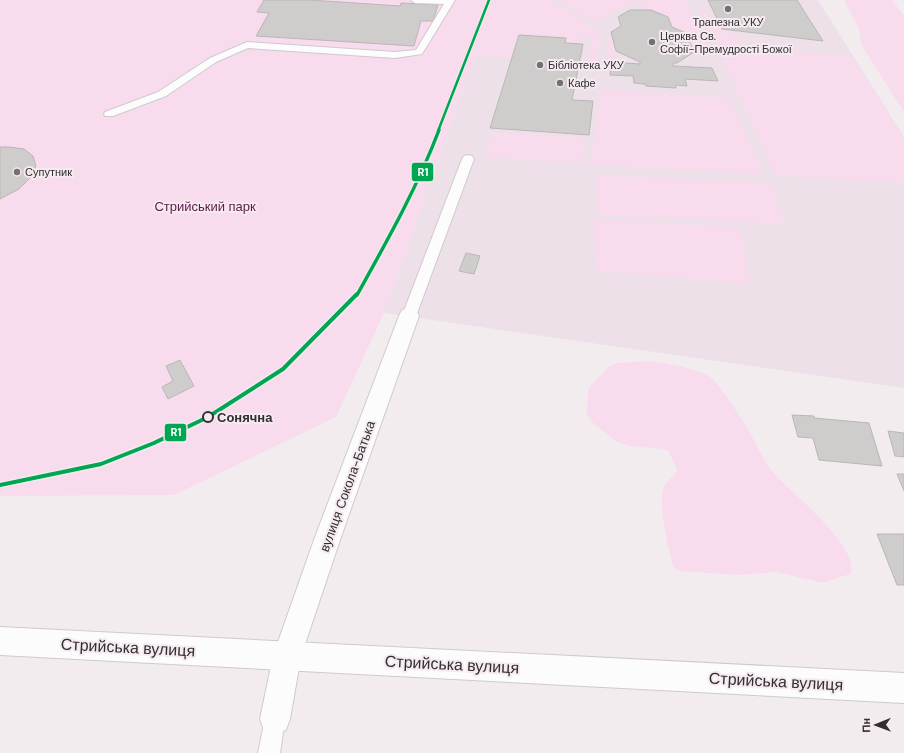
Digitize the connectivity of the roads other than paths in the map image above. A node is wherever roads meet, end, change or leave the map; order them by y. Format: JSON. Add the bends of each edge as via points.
{"nodes":[{"id":1,"x":415,"y":0,"type":"edge"},
{"id":2,"x":450,"y":1,"type":"edge"},
{"id":3,"x":109,"y":114,"type":"dead end"},
{"id":4,"x":468,"y":158,"type":"dead end"},
{"id":5,"x":409,"y":316,"type":"joint"},
{"id":6,"x":0,"y":641,"type":"edge"},
{"id":7,"x":287,"y":656,"type":"junction"},
{"id":8,"x":904,"y":688,"type":"edge"},
{"id":9,"x":275,"y":719,"type":"joint"},
{"id":10,"x":269,"y":753,"type":"edge"}],
"edges":[{"from":1,"to":2,"type":"lane"},
{"from":2,"to":3,"type":"lane","via":[[419,52],[395,55],[247,45],[213,60],[162,94]]},
{"from":4,"to":5,"type":"lane"},
{"from":5,"to":7,"type":"main road","name":"вулиця Сокола-Батька"},
{"from":6,"to":7,"type":"main road","name":"Стрийська вулиця"},
{"from":7,"to":8,"type":"main road","name":"Стрийська вулиця"},
{"from":7,"to":9,"type":"main road","name":"вулиця Сокола-Батька"},
{"from":9,"to":10,"type":"lane"}]}
